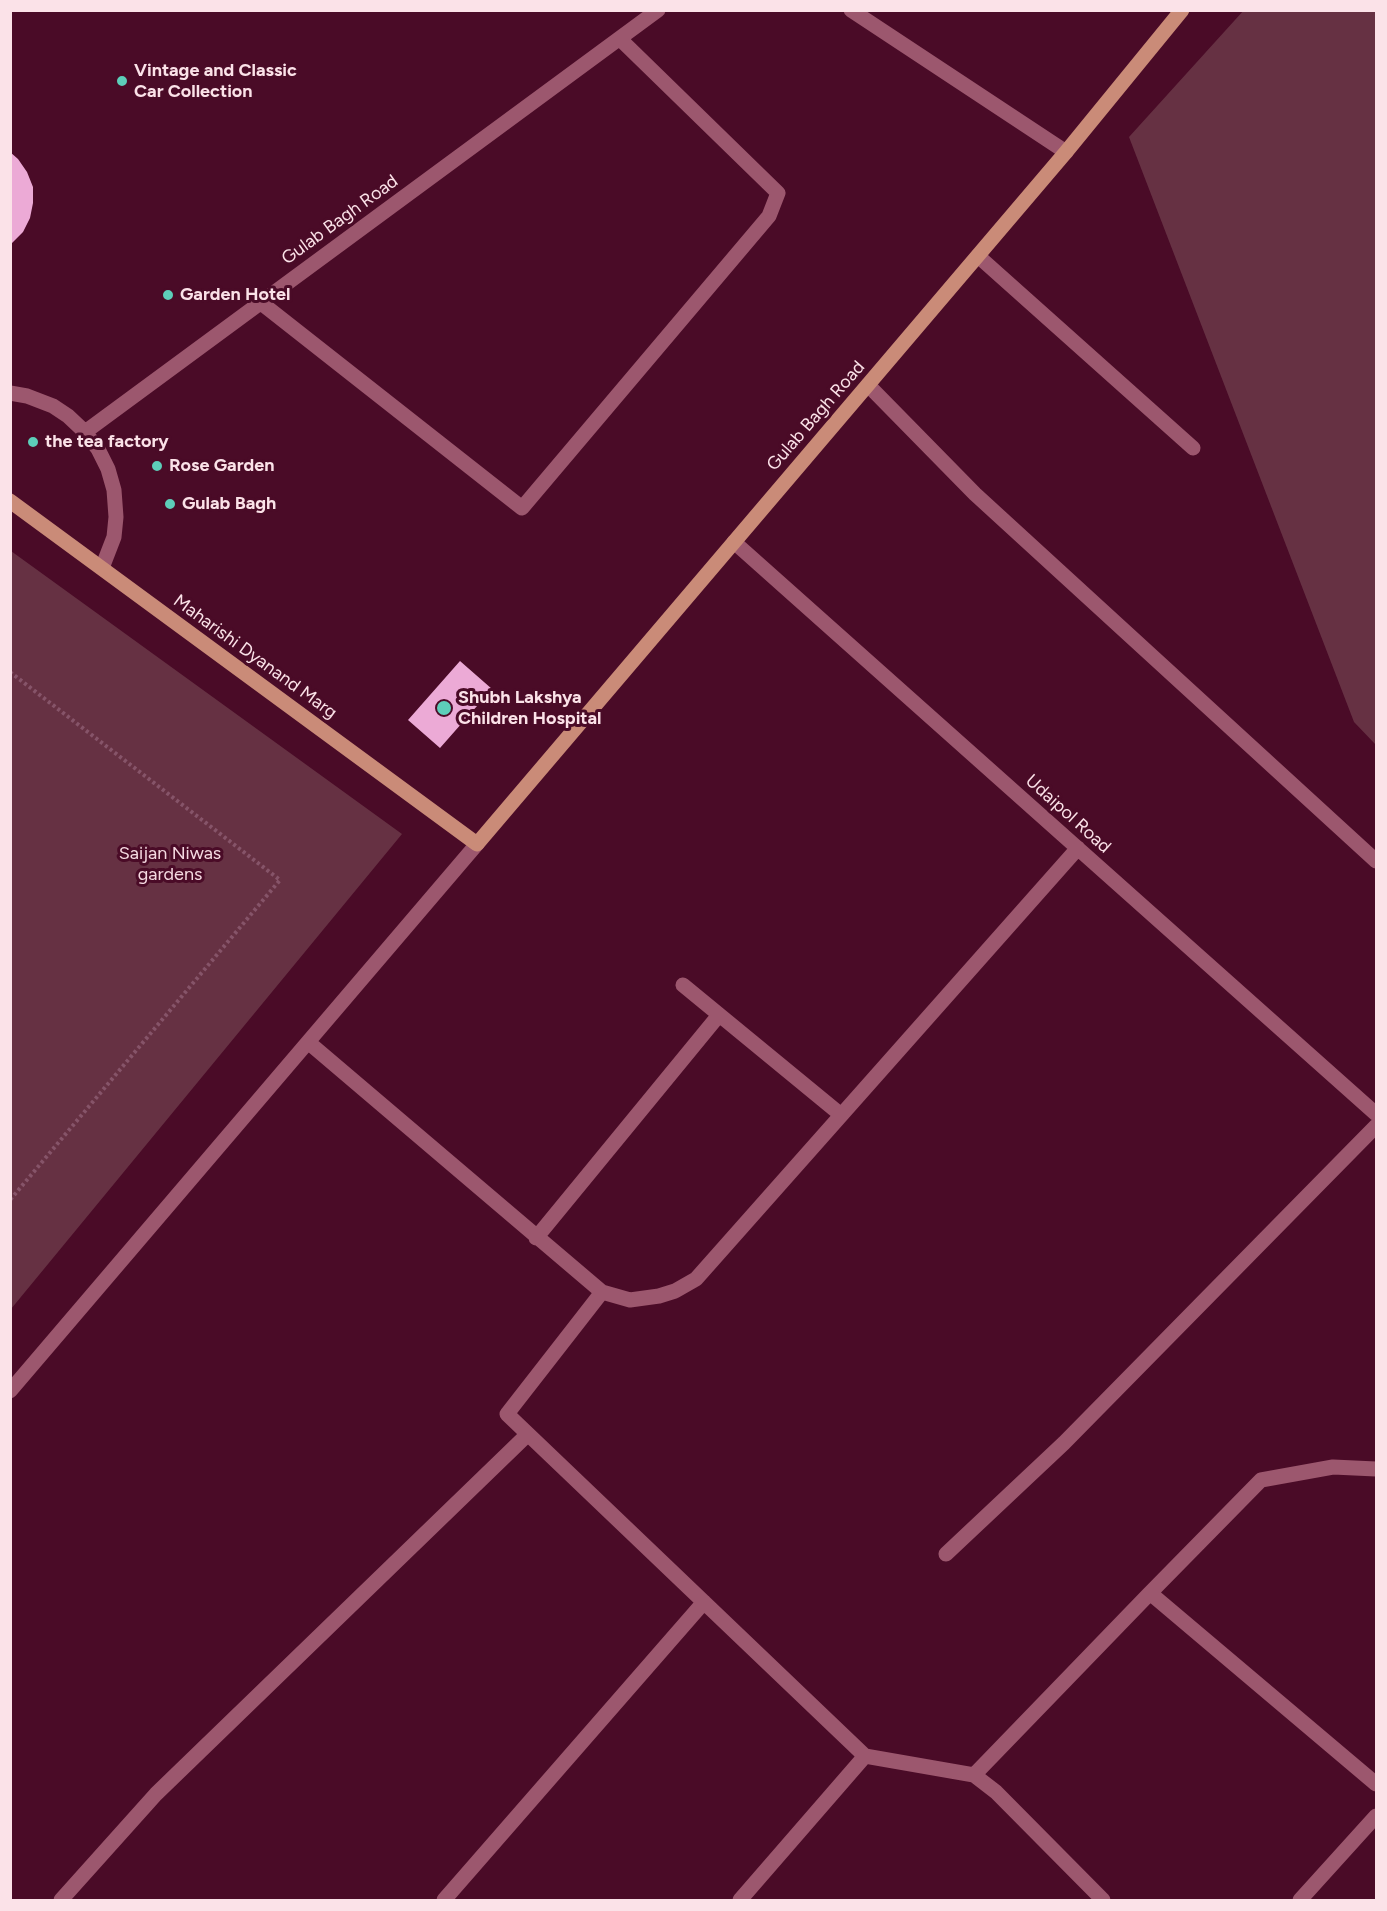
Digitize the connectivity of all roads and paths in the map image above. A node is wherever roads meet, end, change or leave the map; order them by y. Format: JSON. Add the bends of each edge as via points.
{"nodes":[{"id":1,"x":658,"y":10,"type":"edge"},
{"id":2,"x":851,"y":10,"type":"edge"},
{"id":3,"x":1182,"y":10,"type":"edge"},
{"id":4,"x":620,"y":39,"type":"junction"},
{"id":5,"x":1066,"y":152,"type":"junction"},
{"id":6,"x":978,"y":256,"type":"junction"},
{"id":7,"x":260,"y":302,"type":"junction"},
{"id":8,"x":868,"y":385,"type":"junction"},
{"id":9,"x":10,"y":393,"type":"edge"},
{"id":10,"x":85,"y":432,"type":"junction"},
{"id":11,"x":1193,"y":448,"type":"dead end"},
{"id":12,"x":10,"y":501,"type":"edge"},
{"id":13,"x":734,"y":542,"type":"junction"},
{"id":14,"x":102,"y":568,"type":"junction"},
{"id":15,"x":10,"y":672,"type":"edge"},
{"id":16,"x":477,"y":844,"type":"junction"},
{"id":17,"x":1078,"y":848,"type":"junction"},
{"id":18,"x":1377,"y":861,"type":"edge"},
{"id":19,"x":683,"y":986,"type":"dead end"},
{"id":20,"x":719,"y":1015,"type":"junction"},
{"id":21,"x":308,"y":1042,"type":"junction"},
{"id":22,"x":840,"y":1114,"type":"junction"},
{"id":23,"x":1377,"y":1114,"type":"edge"},
{"id":24,"x":1377,"y":1126,"type":"edge"},
{"id":25,"x":10,"y":1200,"type":"edge"},
{"id":26,"x":536,"y":1238,"type":"junction"},
{"id":27,"x":602,"y":1292,"type":"junction"},
{"id":28,"x":10,"y":1391,"type":"edge"},
{"id":29,"x":528,"y":1434,"type":"junction"},
{"id":30,"x":1377,"y":1469,"type":"edge"},
{"id":31,"x":946,"y":1554,"type":"dead end"},
{"id":32,"x":1150,"y":1593,"type":"junction"},
{"id":33,"x":704,"y":1602,"type":"junction"},
{"id":34,"x":865,"y":1756,"type":"junction"},
{"id":35,"x":974,"y":1775,"type":"junction"},
{"id":36,"x":1377,"y":1784,"type":"edge"},
{"id":37,"x":1377,"y":1816,"type":"edge"},
{"id":38,"x":61,"y":1900,"type":"edge"},
{"id":39,"x":444,"y":1900,"type":"edge"},
{"id":40,"x":740,"y":1900,"type":"edge"},
{"id":41,"x":1103,"y":1900,"type":"edge"},
{"id":42,"x":1300,"y":1900,"type":"edge"}],
"edges":[{"from":1,"to":4,"type":"street","name":"Gulab Bagh Road"},
{"from":2,"to":5,"type":"street"},
{"from":3,"to":5,"type":"main road","name":"Gulab Bagh Road"},
{"from":4,"to":7,"type":"street","name":"Gulab Bagh Road"},
{"from":4,"to":7,"type":"street","via":[[778,193],[769,216],[522,508]]},
{"from":5,"to":6,"type":"main road","name":"Gulab Bagh Road"},
{"from":6,"to":8,"type":"main road","name":"Gulab Bagh Road"},
{"from":6,"to":11,"type":"street"},
{"from":7,"to":10,"type":"street","name":"Gulab Bagh Road"},
{"from":8,"to":13,"type":"main road","name":"Gulab Bagh Road"},
{"from":8,"to":18,"type":"street","via":[[975,494]]},
{"from":9,"to":10,"type":"street","via":[[53,406]]},
{"from":10,"to":14,"type":"street","via":[[98,449],[114,490],[114,537]]},
{"from":12,"to":14,"type":"main road","name":"Maharishi Dyanand Marg"},
{"from":13,"to":16,"type":"main road","name":"Gulab Bagh Road"},
{"from":13,"to":17,"type":"street","name":"Udaipol Road"},
{"from":14,"to":16,"type":"main road","name":"Maharishi Dyanand Marg"},
{"from":15,"to":25,"type":"path","via":[[280,880]]},
{"from":16,"to":21,"type":"street"},
{"from":17,"to":22,"type":"street"},
{"from":17,"to":23,"type":"street","name":"Udaipol Road"},
{"from":19,"to":20,"type":"street"},
{"from":20,"to":22,"type":"street"},
{"from":20,"to":26,"type":"street"},
{"from":21,"to":26,"type":"street"},
{"from":21,"to":28,"type":"street"},
{"from":22,"to":27,"type":"street","via":[[696,1279],[659,1296],[630,1300]]},
{"from":24,"to":31,"type":"street","via":[[1064,1443]]},
{"from":26,"to":27,"type":"street"},
{"from":27,"to":29,"type":"street","via":[[507,1414]]},
{"from":29,"to":33,"type":"street"},
{"from":29,"to":38,"type":"street","via":[[156,1794]]},
{"from":30,"to":32,"type":"street","via":[[1333,1467],[1261,1480]]},
{"from":32,"to":35,"type":"street"},
{"from":32,"to":36,"type":"street"},
{"from":33,"to":34,"type":"street"},
{"from":33,"to":39,"type":"street"},
{"from":34,"to":35,"type":"street"},
{"from":34,"to":40,"type":"street"},
{"from":35,"to":41,"type":"street","via":[[996,1792]]},
{"from":37,"to":42,"type":"street"}]}
